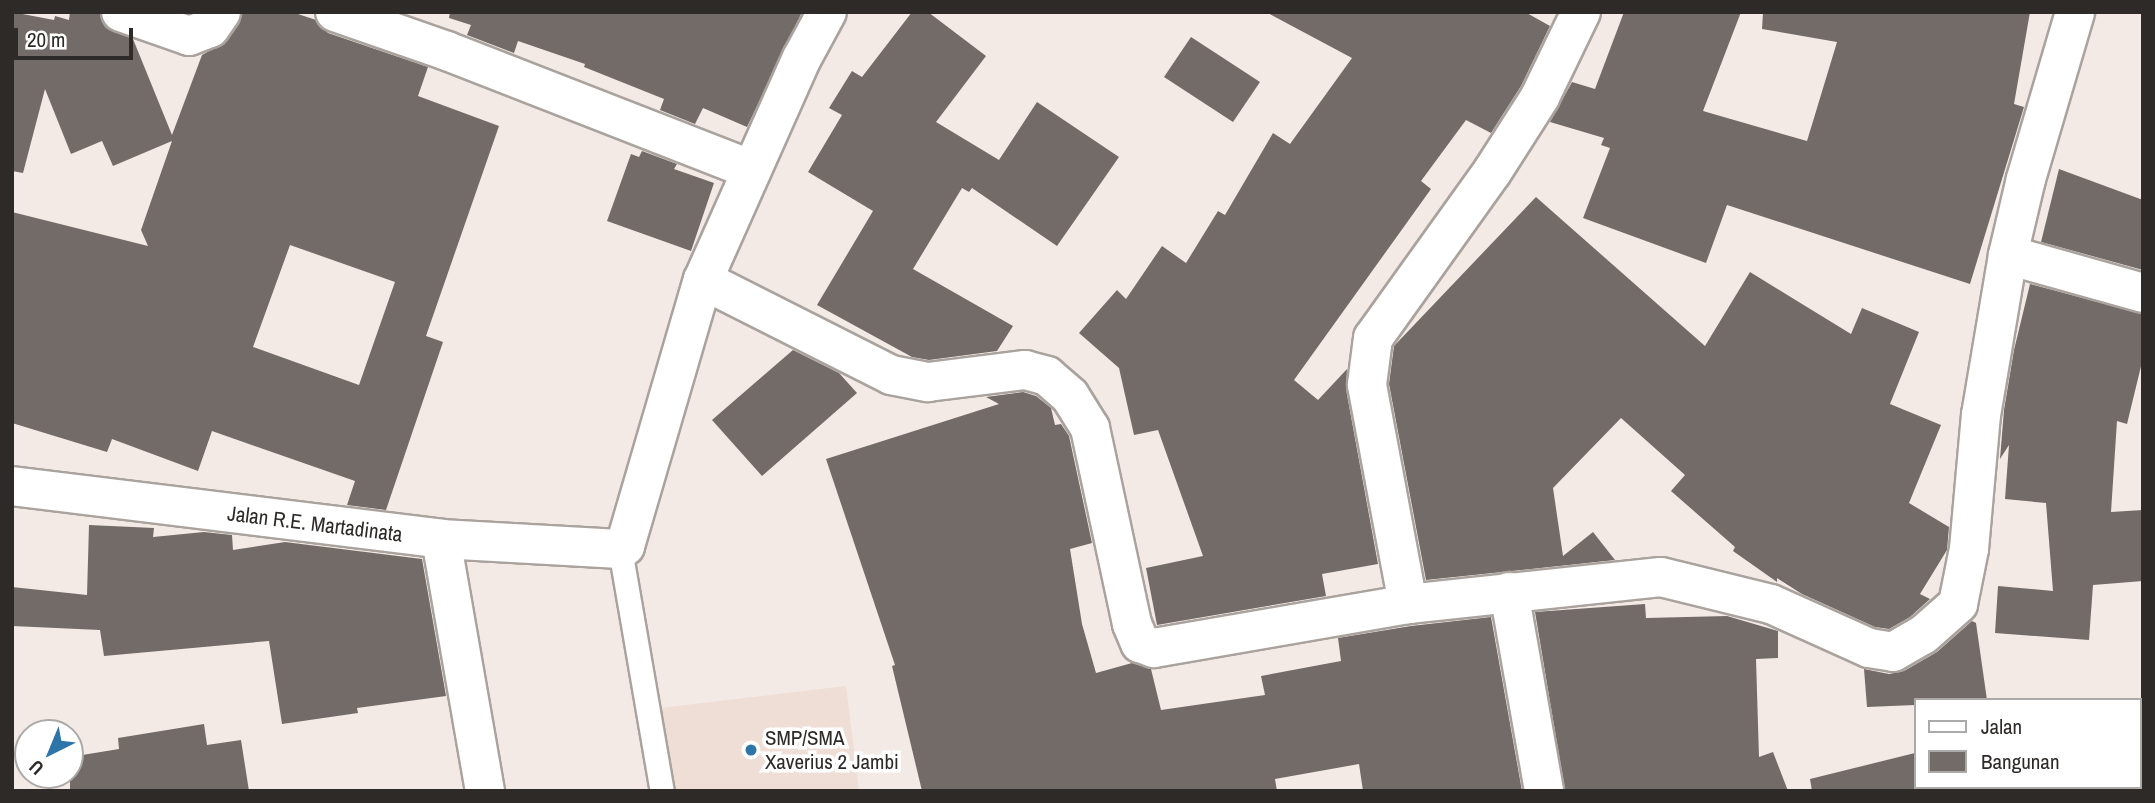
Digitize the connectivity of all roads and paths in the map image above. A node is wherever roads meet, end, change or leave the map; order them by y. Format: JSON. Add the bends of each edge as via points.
{"nodes":[{"id":1,"x":121,"y":12,"type":"edge"},
{"id":2,"x":221,"y":12,"type":"edge"},
{"id":3,"x":335,"y":12,"type":"edge"},
{"id":4,"x":827,"y":12,"type":"edge"},
{"id":5,"x":1581,"y":12,"type":"edge"},
{"id":6,"x":2075,"y":12,"type":"edge"},
{"id":7,"x":752,"y":170,"type":"junction"},
{"id":8,"x":2008,"y":255,"type":"junction"},
{"id":9,"x":703,"y":280,"type":"junction"},
{"id":10,"x":2143,"y":293,"type":"edge"},
{"id":11,"x":12,"y":486,"type":"edge"},
{"id":12,"x":441,"y":539,"type":"junction"},
{"id":13,"x":620,"y":549,"type":"junction"},
{"id":14,"x":1508,"y":592,"type":"junction"},
{"id":15,"x":1408,"y":604,"type":"junction"},
{"id":16,"x":485,"y":791,"type":"edge"},
{"id":17,"x":662,"y":791,"type":"edge"},
{"id":18,"x":1544,"y":791,"type":"edge"}],
"edges":[{"from":1,"to":2,"type":"street","via":[[189,36],[210,28]]},
{"from":3,"to":7,"type":"street"},
{"from":4,"to":7,"type":"street"},
{"from":5,"to":15,"type":"street","via":[[1541,97],[1373,338],[1367,385]]},
{"from":6,"to":8,"type":"street"},
{"from":7,"to":9,"type":"street"},
{"from":8,"to":10,"type":"street"},
{"from":8,"to":14,"type":"street","via":[[1981,415],[1969,549],[1958,604],[1923,635],[1893,652],[1870,648],[1771,604],[1661,578]]},
{"from":9,"to":13,"type":"street","via":[[625,545]]},
{"from":9,"to":15,"type":"street","via":[[891,375],[928,382],[1025,370],[1046,376],[1070,396],[1090,428],[1140,643],[1154,648]]},
{"from":11,"to":12,"type":"street","name":"Jalan R.E. Martadinata"},
{"from":12,"to":13,"type":"street","name":"Jalan R.E. Martadinata"},
{"from":12,"to":16,"type":"street"},
{"from":13,"to":17,"type":"lane"},
{"from":14,"to":15,"type":"street"},
{"from":14,"to":18,"type":"street"}]}
